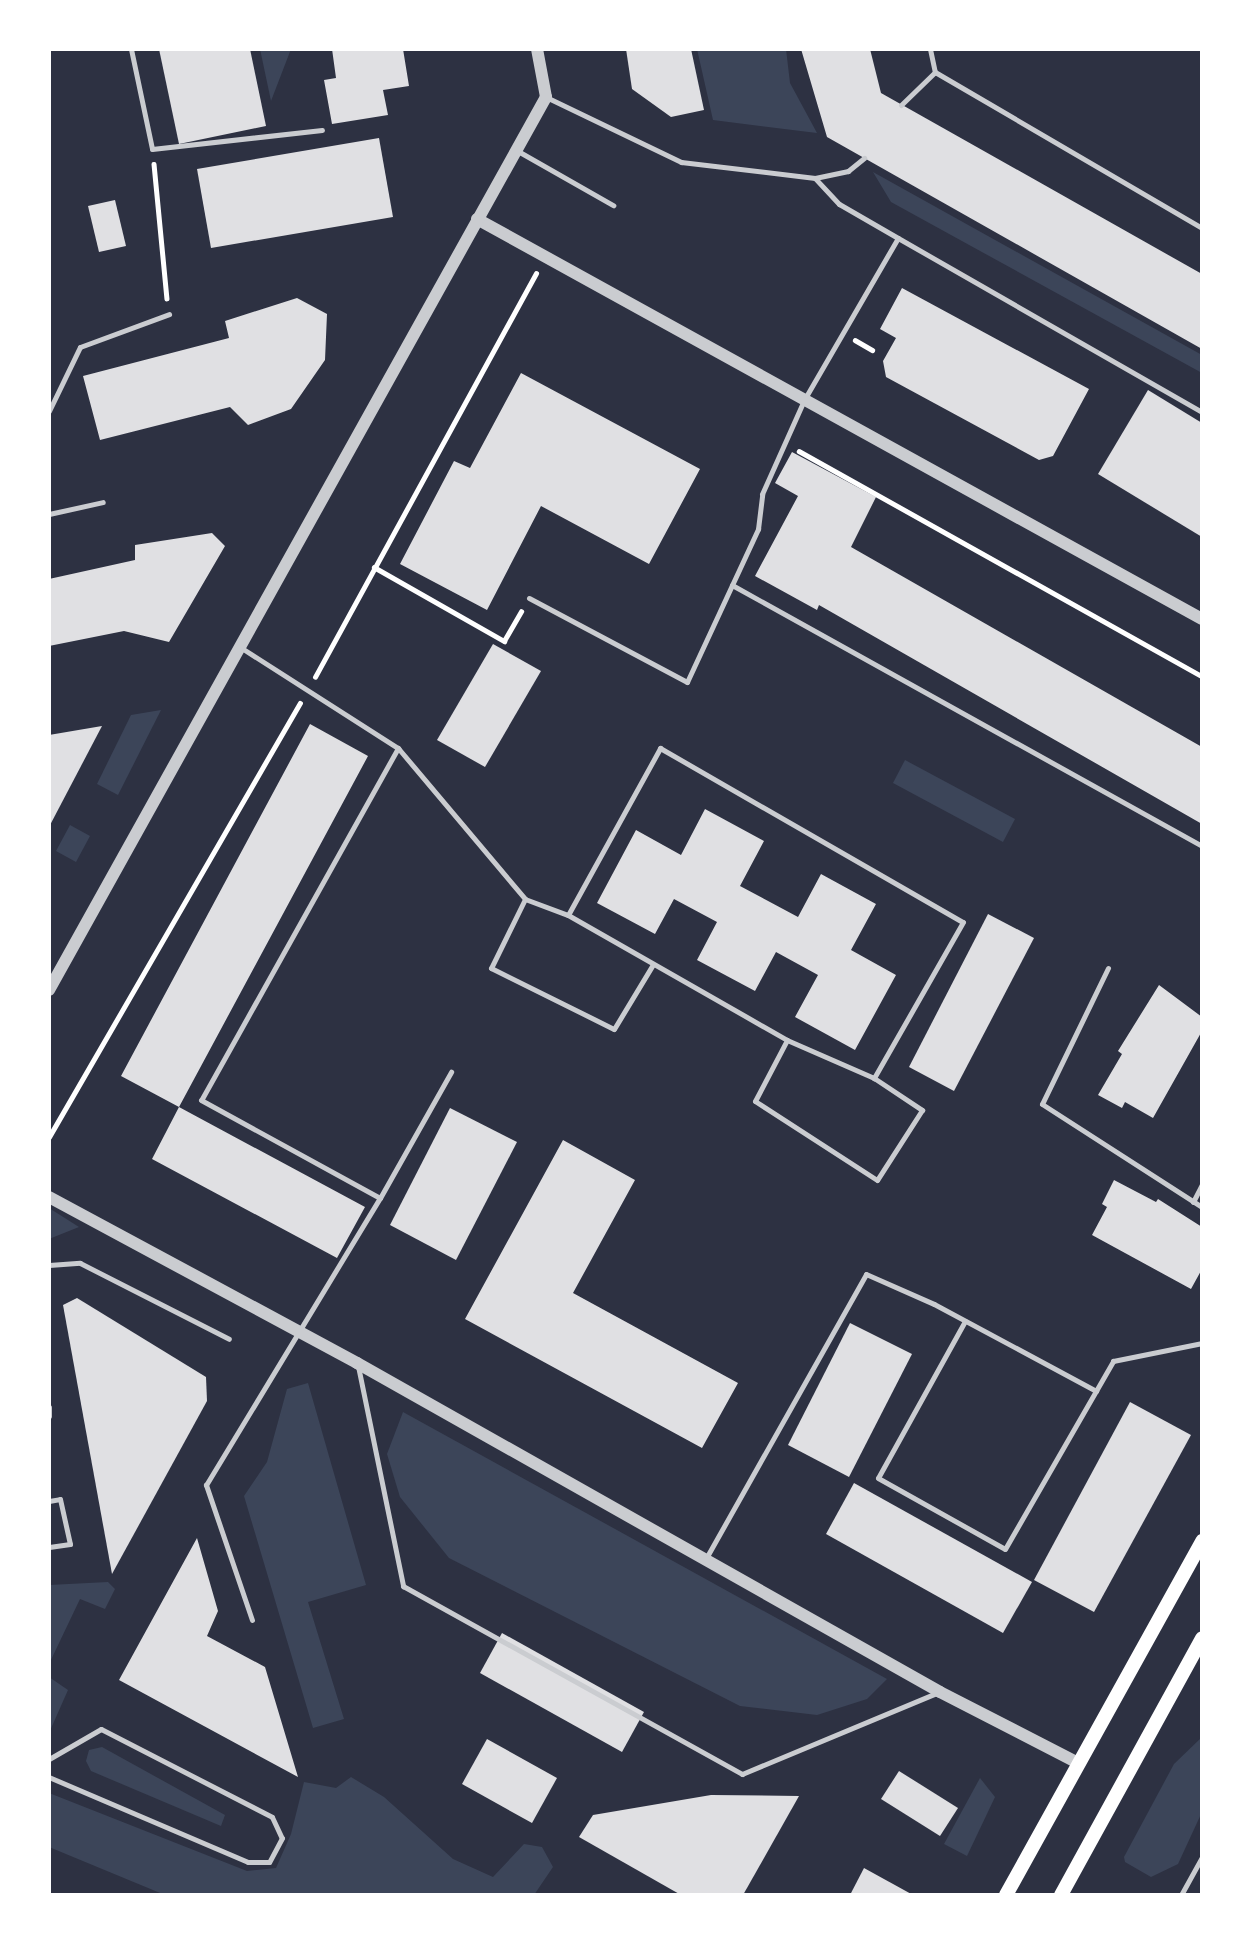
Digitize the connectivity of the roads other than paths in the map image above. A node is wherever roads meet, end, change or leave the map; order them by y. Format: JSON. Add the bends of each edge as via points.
{"nodes":[{"id":1,"x":131,"y":49,"type":"edge"},
{"id":2,"x":537,"y":49,"type":"edge"},
{"id":3,"x":930,"y":49,"type":"edge"},
{"id":4,"x":935,"y":72,"type":"junction"},
{"id":5,"x":546,"y":97,"type":"junction"},
{"id":6,"x":901,"y":105,"type":"dead end"},
{"id":7,"x":322,"y":130,"type":"dead end"},
{"id":8,"x":516,"y":150,"type":"junction"},
{"id":9,"x":864,"y":158,"type":"dead end"},
{"id":10,"x":815,"y":178,"type":"junction"},
{"id":11,"x":613,"y":205,"type":"dead end"},
{"id":12,"x":477,"y":219,"type":"junction"},
{"id":13,"x":1202,"y":228,"type":"edge"},
{"id":14,"x":898,"y":238,"type":"junction"},
{"id":15,"x":169,"y":314,"type":"road end"},
{"id":16,"x":804,"y":400,"type":"junction"},
{"id":17,"x":49,"y":411,"type":"edge"},
{"id":18,"x":1202,"y":412,"type":"edge"},
{"id":19,"x":103,"y":502,"type":"dead end"},
{"id":20,"x":49,"y":514,"type":"edge"},
{"id":21,"x":732,"y":585,"type":"junction"},
{"id":22,"x":529,"y":598,"type":"road end"},
{"id":23,"x":1202,"y":620,"type":"edge"},
{"id":24,"x":240,"y":646,"type":"junction"},
{"id":25,"x":398,"y":748,"type":"junction"},
{"id":26,"x":1202,"y":845,"type":"edge"},
{"id":27,"x":525,"y":899,"type":"junction"},
{"id":28,"x":568,"y":915,"type":"junction"},
{"id":29,"x":652,"y":966,"type":"junction"},
{"id":30,"x":1108,"y":968,"type":"dead end"},
{"id":31,"x":49,"y":990,"type":"edge"},
{"id":32,"x":787,"y":1040,"type":"junction"},
{"id":33,"x":451,"y":1072,"type":"dead end"},
{"id":34,"x":874,"y":1078,"type":"junction"},
{"id":35,"x":1202,"y":1184,"type":"edge"},
{"id":36,"x":49,"y":1197,"type":"edge"},
{"id":37,"x":380,"y":1198,"type":"junction"},
{"id":38,"x":1193,"y":1202,"type":"junction"},
{"id":39,"x":1202,"y":1207,"type":"edge"},
{"id":40,"x":49,"y":1265,"type":"edge"},
{"id":41,"x":965,"y":1321,"type":"junction"},
{"id":42,"x":297,"y":1330,"type":"junction"},
{"id":43,"x":229,"y":1339,"type":"dead end"},
{"id":44,"x":1202,"y":1343,"type":"edge"},
{"id":45,"x":357,"y":1363,"type":"junction"},
{"id":46,"x":1096,"y":1391,"type":"junction"},
{"id":47,"x":49,"y":1407,"type":"edge"},
{"id":48,"x":50,"y":1416,"type":"edge"},
{"id":49,"x":49,"y":1501,"type":"edge"},
{"id":50,"x":1202,"y":1541,"type":"edge"},
{"id":51,"x":49,"y":1547,"type":"edge"},
{"id":52,"x":705,"y":1560,"type":"junction"},
{"id":53,"x":252,"y":1620,"type":"dead end"},
{"id":54,"x":1202,"y":1638,"type":"edge"},
{"id":55,"x":940,"y":1692,"type":"junction"},
{"id":56,"x":49,"y":1759,"type":"edge"},
{"id":57,"x":1078,"y":1763,"type":"junction"},
{"id":58,"x":49,"y":1777,"type":"edge"},
{"id":59,"x":1202,"y":1857,"type":"edge"},
{"id":60,"x":1006,"y":1895,"type":"edge"},
{"id":61,"x":1061,"y":1895,"type":"edge"},
{"id":62,"x":1181,"y":1895,"type":"edge"}],
"edges":[{"from":1,"to":7,"type":"lane","via":[[152,149]]},
{"from":2,"to":5,"type":"street"},
{"from":3,"to":4,"type":"lane"},
{"from":4,"to":6,"type":"lane"},
{"from":4,"to":13,"type":"lane"},
{"from":5,"to":8,"type":"street"},
{"from":5,"to":10,"type":"lane","via":[[681,162]]},
{"from":8,"to":11,"type":"lane"},
{"from":8,"to":12,"type":"street"},
{"from":9,"to":10,"type":"lane","via":[[848,171]]},
{"from":10,"to":14,"type":"lane","via":[[839,204]]},
{"from":12,"to":16,"type":"street"},
{"from":12,"to":24,"type":"street"},
{"from":14,"to":16,"type":"lane"},
{"from":14,"to":18,"type":"lane"},
{"from":15,"to":17,"type":"lane","via":[[80,348]]},
{"from":16,"to":21,"type":"lane","via":[[762,494],[758,529]]},
{"from":16,"to":23,"type":"street"},
{"from":19,"to":20,"type":"lane"},
{"from":21,"to":22,"type":"lane","via":[[687,682]]},
{"from":21,"to":26,"type":"lane"},
{"from":24,"to":25,"type":"lane"},
{"from":24,"to":31,"type":"street"},
{"from":25,"to":27,"type":"lane"},
{"from":25,"to":37,"type":"lane","via":[[201,1100]]},
{"from":27,"to":28,"type":"lane"},
{"from":27,"to":29,"type":"lane","via":[[491,968],[614,1029]]},
{"from":28,"to":29,"type":"lane"},
{"from":28,"to":34,"type":"lane","via":[[660,748],[963,922]]},
{"from":29,"to":32,"type":"lane"},
{"from":30,"to":38,"type":"lane","via":[[1042,1104]]},
{"from":32,"to":34,"type":"lane"},
{"from":32,"to":34,"type":"lane","via":[[755,1101],[877,1180],[922,1110]]},
{"from":33,"to":37,"type":"lane"},
{"from":35,"to":38,"type":"lane"},
{"from":36,"to":42,"type":"street"},
{"from":37,"to":42,"type":"lane"},
{"from":38,"to":39,"type":"lane"},
{"from":40,"to":43,"type":"lane","via":[[80,1263]]},
{"from":41,"to":46,"type":"lane"},
{"from":41,"to":46,"type":"lane","via":[[878,1478],[1005,1549]]},
{"from":41,"to":52,"type":"lane","via":[[866,1274]]},
{"from":42,"to":45,"type":"street"},
{"from":42,"to":53,"type":"lane","via":[[206,1485]]},
{"from":44,"to":46,"type":"lane","via":[[1114,1361]]},
{"from":45,"to":52,"type":"street"},
{"from":45,"to":55,"type":"lane","via":[[403,1586],[742,1774]]},
{"from":47,"to":48,"type":"lane"},
{"from":49,"to":51,"type":"lane","via":[[60,1499],[70,1544]]},
{"from":50,"to":57,"type":"main road"},
{"from":52,"to":55,"type":"street"},
{"from":54,"to":61,"type":"main road"},
{"from":55,"to":57,"type":"street"},
{"from":56,"to":58,"type":"lane","via":[[101,1729],[272,1817],[282,1838],[269,1861],[248,1862]]},
{"from":57,"to":60,"type":"main road"},
{"from":59,"to":62,"type":"lane"}]}
